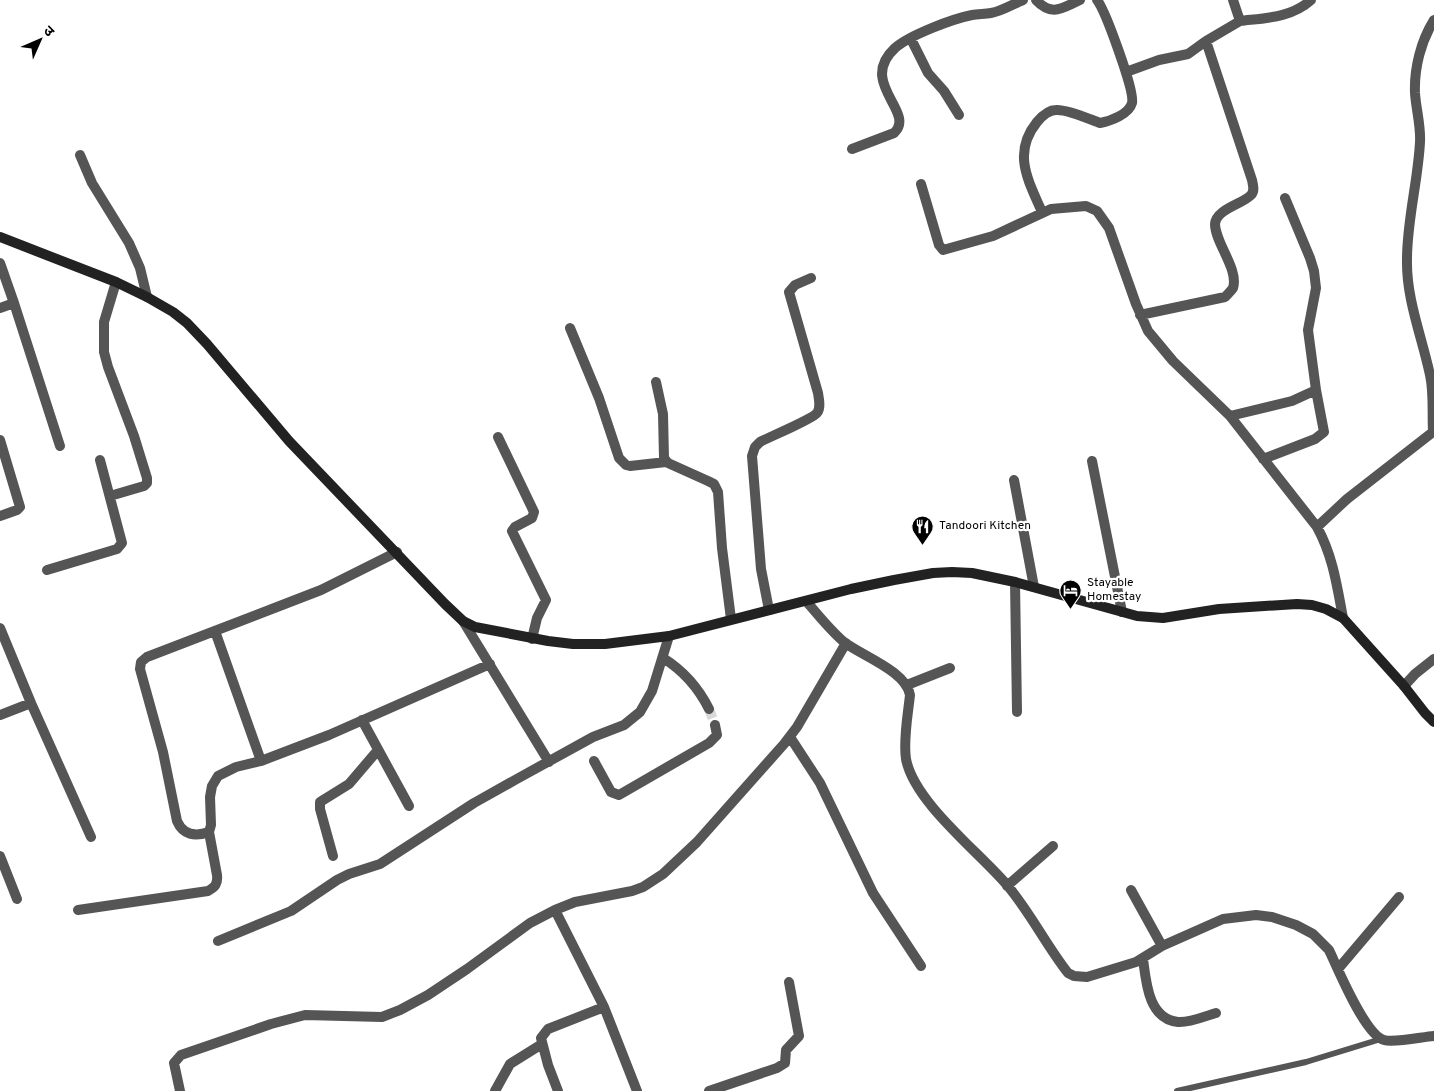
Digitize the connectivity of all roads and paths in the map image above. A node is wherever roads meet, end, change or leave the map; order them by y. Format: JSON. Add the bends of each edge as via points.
{"nodes":[{"id":1,"x":1023,"y":0,"type":"edge"},
{"id":2,"x":1036,"y":0,"type":"edge"},
{"id":3,"x":1080,"y":0,"type":"edge"},
{"id":4,"x":1097,"y":0,"type":"edge"},
{"id":5,"x":1233,"y":0,"type":"edge"},
{"id":6,"x":1311,"y":0,"type":"edge"},
{"id":7,"x":1434,"y":20,"type":"edge"},
{"id":8,"x":1240,"y":21,"type":"junction"},
{"id":9,"x":911,"y":39,"type":"junction"},
{"id":10,"x":1206,"y":41,"type":"junction"},
{"id":11,"x":1126,"y":72,"type":"junction"},
{"id":12,"x":959,"y":115,"type":"dead end"},
{"id":13,"x":852,"y":149,"type":"dead end"},
{"id":14,"x":80,"y":155,"type":"dead end"},
{"id":15,"x":920,"y":184,"type":"dead end"},
{"id":16,"x":1285,"y":198,"type":"dead end"},
{"id":17,"x":1042,"y":212,"type":"junction"},
{"id":18,"x":0,"y":237,"type":"edge"},
{"id":19,"x":0,"y":263,"type":"edge"},
{"id":20,"x":811,"y":278,"type":"dead end"},
{"id":21,"x":116,"y":282,"type":"junction"},
{"id":22,"x":147,"y":297,"type":"junction"},
{"id":23,"x":14,"y":303,"type":"junction"},
{"id":24,"x":0,"y":308,"type":"edge"},
{"id":25,"x":1140,"y":316,"type":"junction"},
{"id":26,"x":570,"y":328,"type":"dead end"},
{"id":27,"x":656,"y":382,"type":"dead end"},
{"id":28,"x":1316,"y":390,"type":"junction"},
{"id":29,"x":1230,"y":416,"type":"junction"},
{"id":30,"x":1434,"y":431,"type":"edge"},
{"id":31,"x":498,"y":437,"type":"dead end"},
{"id":32,"x":0,"y":440,"type":"edge"},
{"id":33,"x":60,"y":446,"type":"dead end"},
{"id":34,"x":1263,"y":459,"type":"junction"},
{"id":35,"x":100,"y":460,"type":"dead end"},
{"id":36,"x":1092,"y":461,"type":"dead end"},
{"id":37,"x":666,"y":462,"type":"junction"},
{"id":38,"x":1014,"y":480,"type":"dead end"},
{"id":39,"x":110,"y":496,"type":"junction"},
{"id":40,"x":0,"y":516,"type":"edge"},
{"id":41,"x":1317,"y":527,"type":"junction"},
{"id":42,"x":397,"y":552,"type":"junction"},
{"id":43,"x":47,"y":570,"type":"dead end"},
{"id":44,"x":1015,"y":582,"type":"junction"},
{"id":45,"x":1034,"y":587,"type":"junction"},
{"id":46,"x":807,"y":602,"type":"junction"},
{"id":47,"x":769,"y":610,"type":"junction"},
{"id":48,"x":1122,"y":612,"type":"junction"},
{"id":49,"x":1343,"y":618,"type":"junction"},
{"id":50,"x":731,"y":619,"type":"junction"},
{"id":51,"x":463,"y":621,"type":"junction"},
{"id":52,"x":0,"y":628,"type":"edge"},
{"id":53,"x":215,"y":632,"type":"junction"},
{"id":54,"x":669,"y":636,"type":"junction"},
{"id":55,"x":532,"y":638,"type":"junction"},
{"id":56,"x":846,"y":643,"type":"junction"},
{"id":57,"x":663,"y":658,"type":"junction"},
{"id":58,"x":1434,"y":659,"type":"edge"},
{"id":59,"x":490,"y":664,"type":"junction"},
{"id":60,"x":950,"y":668,"type":"dead end"},
{"id":61,"x":907,"y":685,"type":"junction"},
{"id":62,"x":1404,"y":686,"type":"junction"},
{"id":63,"x":31,"y":703,"type":"junction"},
{"id":64,"x":709,"y":709,"type":"tunnel mouth"},
{"id":65,"x":1017,"y":712,"type":"dead end"},
{"id":66,"x":0,"y":715,"type":"edge"},
{"id":67,"x":362,"y":720,"type":"junction"},
{"id":68,"x":1434,"y":722,"type":"edge"},
{"id":69,"x":715,"y":725,"type":"dead end"},
{"id":70,"x":790,"y":737,"type":"junction"},
{"id":71,"x":378,"y":750,"type":"junction"},
{"id":72,"x":261,"y":761,"type":"junction"},
{"id":73,"x":594,"y":761,"type":"dead end"},
{"id":74,"x":549,"y":762,"type":"junction"},
{"id":75,"x":409,"y":806,"type":"dead end"},
{"id":76,"x":209,"y":832,"type":"junction"},
{"id":77,"x":91,"y":837,"type":"dead end"},
{"id":78,"x":1054,"y":846,"type":"dead end"},
{"id":79,"x":0,"y":856,"type":"edge"},
{"id":80,"x":333,"y":856,"type":"dead end"},
{"id":81,"x":1007,"y":886,"type":"junction"},
{"id":82,"x":1131,"y":890,"type":"dead end"},
{"id":83,"x":1399,"y":897,"type":"dead end"},
{"id":84,"x":17,"y":899,"type":"dead end"},
{"id":85,"x":78,"y":910,"type":"dead end"},
{"id":86,"x":555,"y":910,"type":"junction"},
{"id":87,"x":218,"y":941,"type":"dead end"},
{"id":88,"x":1162,"y":946,"type":"junction"},
{"id":89,"x":1143,"y":958,"type":"junction"},
{"id":90,"x":921,"y":966,"type":"dead end"},
{"id":91,"x":1338,"y":969,"type":"junction"},
{"id":92,"x":789,"y":982,"type":"dead end"},
{"id":93,"x":604,"y":1007,"type":"junction"},
{"id":94,"x":1216,"y":1013,"type":"dead end"},
{"id":95,"x":1434,"y":1036,"type":"edge"},
{"id":96,"x":1380,"y":1039,"type":"junction"},
{"id":97,"x":542,"y":1044,"type":"junction"},
{"id":98,"x":180,"y":1091,"type":"edge"},
{"id":99,"x":495,"y":1091,"type":"edge"},
{"id":100,"x":558,"y":1091,"type":"edge"},
{"id":101,"x":637,"y":1091,"type":"edge"},
{"id":102,"x":710,"y":1091,"type":"edge"},
{"id":103,"x":1178,"y":1091,"type":"edge"}],
"edges":[{"from":1,"to":9,"type":"street","via":[[992,13],[971,15],[939,25]]},
{"from":2,"to":3,"type":"street","via":[[1050,10]]},
{"from":4,"to":11,"type":"street"},
{"from":5,"to":8,"type":"street"},
{"from":6,"to":8,"type":"street","via":[[1282,16]]},
{"from":7,"to":30,"type":"street","via":[[1417,62],[1415,92],[1420,140],[1407,260],[1410,294],[1430,376]]},
{"from":8,"to":10,"type":"street"},
{"from":9,"to":12,"type":"street","via":[[928,74],[944,91]]},
{"from":9,"to":13,"type":"street","via":[[896,48],[882,69],[881,77],[900,120],[899,128],[894,133]]},
{"from":10,"to":11,"type":"street","via":[[1188,54],[1158,60]]},
{"from":10,"to":25,"type":"street","via":[[1253,189],[1251,195],[1218,216],[1215,222],[1233,277],[1232,288],[1225,297]]},
{"from":11,"to":17,"type":"street","via":[[1132,103],[1122,114],[1100,123],[1058,109],[1049,111],[1032,129],[1025,141],[1024,163]]},
{"from":14,"to":22,"type":"street","via":[[92,183],[136,256]]},
{"from":15,"to":17,"type":"street","via":[[943,250],[993,236]]},
{"from":16,"to":28,"type":"street","via":[[1310,258],[1316,288],[1308,330]]},
{"from":17,"to":25,"type":"street","via":[[1086,206],[1097,211],[1109,228]]},
{"from":18,"to":21,"type":"street"},
{"from":19,"to":23,"type":"street"},
{"from":20,"to":47,"type":"street","via":[[795,285],[789,292],[818,393],[819,409],[807,419],[760,442],[754,447],[752,456],[761,569]]},
{"from":21,"to":22,"type":"street"},
{"from":21,"to":39,"type":"street","via":[[104,322],[104,352],[147,483]]},
{"from":22,"to":42,"type":"street","via":[[173,312],[194,330],[289,441]]},
{"from":23,"to":24,"type":"street"},
{"from":23,"to":33,"type":"street"},
{"from":25,"to":29,"type":"street","via":[[1173,361]]},
{"from":26,"to":37,"type":"street","via":[[619,458],[630,466]]},
{"from":27,"to":37,"type":"street"},
{"from":28,"to":29,"type":"street","via":[[1292,400]]},
{"from":28,"to":34,"type":"street","via":[[1324,432],[1315,439]]},
{"from":29,"to":34,"type":"street"},
{"from":30,"to":41,"type":"street","via":[[1347,499]]},
{"from":31,"to":55,"type":"street","via":[[534,512],[532,518],[512,531],[546,600]]},
{"from":32,"to":40,"type":"street","via":[[20,507]]},
{"from":34,"to":41,"type":"street"},
{"from":35,"to":39,"type":"street"},
{"from":36,"to":48,"type":"street"},
{"from":37,"to":50,"type":"street","via":[[694,473],[716,488]]},
{"from":38,"to":45,"type":"street"},
{"from":39,"to":43,"type":"street","via":[[122,538],[120,546]]},
{"from":41,"to":49,"type":"street","via":[[1331,558]]},
{"from":42,"to":51,"type":"street"},
{"from":42,"to":53,"type":"street","via":[[321,590]]},
{"from":44,"to":45,"type":"street"},
{"from":44,"to":46,"type":"street","via":[[972,573],[933,573],[852,589]]},
{"from":44,"to":65,"type":"street"},
{"from":45,"to":48,"type":"street"},
{"from":46,"to":47,"type":"street"},
{"from":46,"to":56,"type":"street"},
{"from":47,"to":50,"type":"street"},
{"from":48,"to":49,"type":"street","via":[[1163,618],[1297,604],[1326,609]]},
{"from":49,"to":62,"type":"street"},
{"from":50,"to":54,"type":"street"},
{"from":51,"to":55,"type":"street","via":[[475,627]]},
{"from":51,"to":59,"type":"street"},
{"from":52,"to":63,"type":"street"},
{"from":53,"to":72,"type":"street"},
{"from":53,"to":76,"type":"street","via":[[147,657],[140,665],[180,827],[188,834]]},
{"from":54,"to":55,"type":"street","via":[[593,644]]},
{"from":54,"to":57,"type":"street"},
{"from":56,"to":61,"type":"street","via":[[887,668]]},
{"from":56,"to":70,"type":"street"},
{"from":57,"to":64,"type":"street","via":[[685,674]]},
{"from":57,"to":74,"type":"street","via":[[652,691],[640,712],[624,725],[594,737]]},
{"from":58,"to":62,"type":"street"},
{"from":59,"to":67,"type":"street"},
{"from":59,"to":74,"type":"street"},
{"from":60,"to":61,"type":"street"},
{"from":61,"to":81,"type":"street","via":[[910,695],[906,760],[917,787]]},
{"from":62,"to":68,"type":"street"},
{"from":63,"to":66,"type":"street"},
{"from":63,"to":77,"type":"street"},
{"from":67,"to":71,"type":"street"},
{"from":67,"to":72,"type":"street"},
{"from":69,"to":73,"type":"street","via":[[717,735],[709,743],[620,795],[611,792]]},
{"from":70,"to":86,"type":"street","via":[[697,842],[653,882],[632,891],[575,902]]},
{"from":70,"to":90,"type":"street","via":[[820,783],[873,893]]},
{"from":71,"to":75,"type":"street"},
{"from":71,"to":80,"type":"street","via":[[348,784],[320,802]]},
{"from":72,"to":76,"type":"street","via":[[227,771],[214,780]]},
{"from":74,"to":87,"type":"street","via":[[474,803],[380,864],[349,874],[291,911]]},
{"from":76,"to":85,"type":"street","via":[[218,881],[214,888]]},
{"from":78,"to":81,"type":"street"},
{"from":79,"to":84,"type":"street"},
{"from":81,"to":89,"type":"street","via":[[1074,976],[1086,977]]},
{"from":82,"to":88,"type":"street"},
{"from":83,"to":91,"type":"street"},
{"from":86,"to":93,"type":"street"},
{"from":86,"to":98,"type":"street","via":[[530,923],[428,995],[382,1017],[304,1015],[180,1055],[174,1063]]},
{"from":88,"to":89,"type":"street"},
{"from":88,"to":91,"type":"street","via":[[1223,919],[1256,915],[1280,920],[1313,934],[1329,950]]},
{"from":89,"to":94,"type":"street","via":[[1151,1000],[1163,1016],[1179,1022]]},
{"from":91,"to":96,"type":"street","via":[[1362,1018]]},
{"from":92,"to":102,"type":"street","via":[[799,1033],[785,1052],[785,1063]]},
{"from":93,"to":97,"type":"street","via":[[548,1029],[541,1038]]},
{"from":93,"to":101,"type":"street"},
{"from":95,"to":96,"type":"street"},
{"from":96,"to":103,"type":"lane","via":[[1306,1062]]},
{"from":97,"to":99,"type":"street","via":[[510,1064]]},
{"from":97,"to":100,"type":"street"}]}
